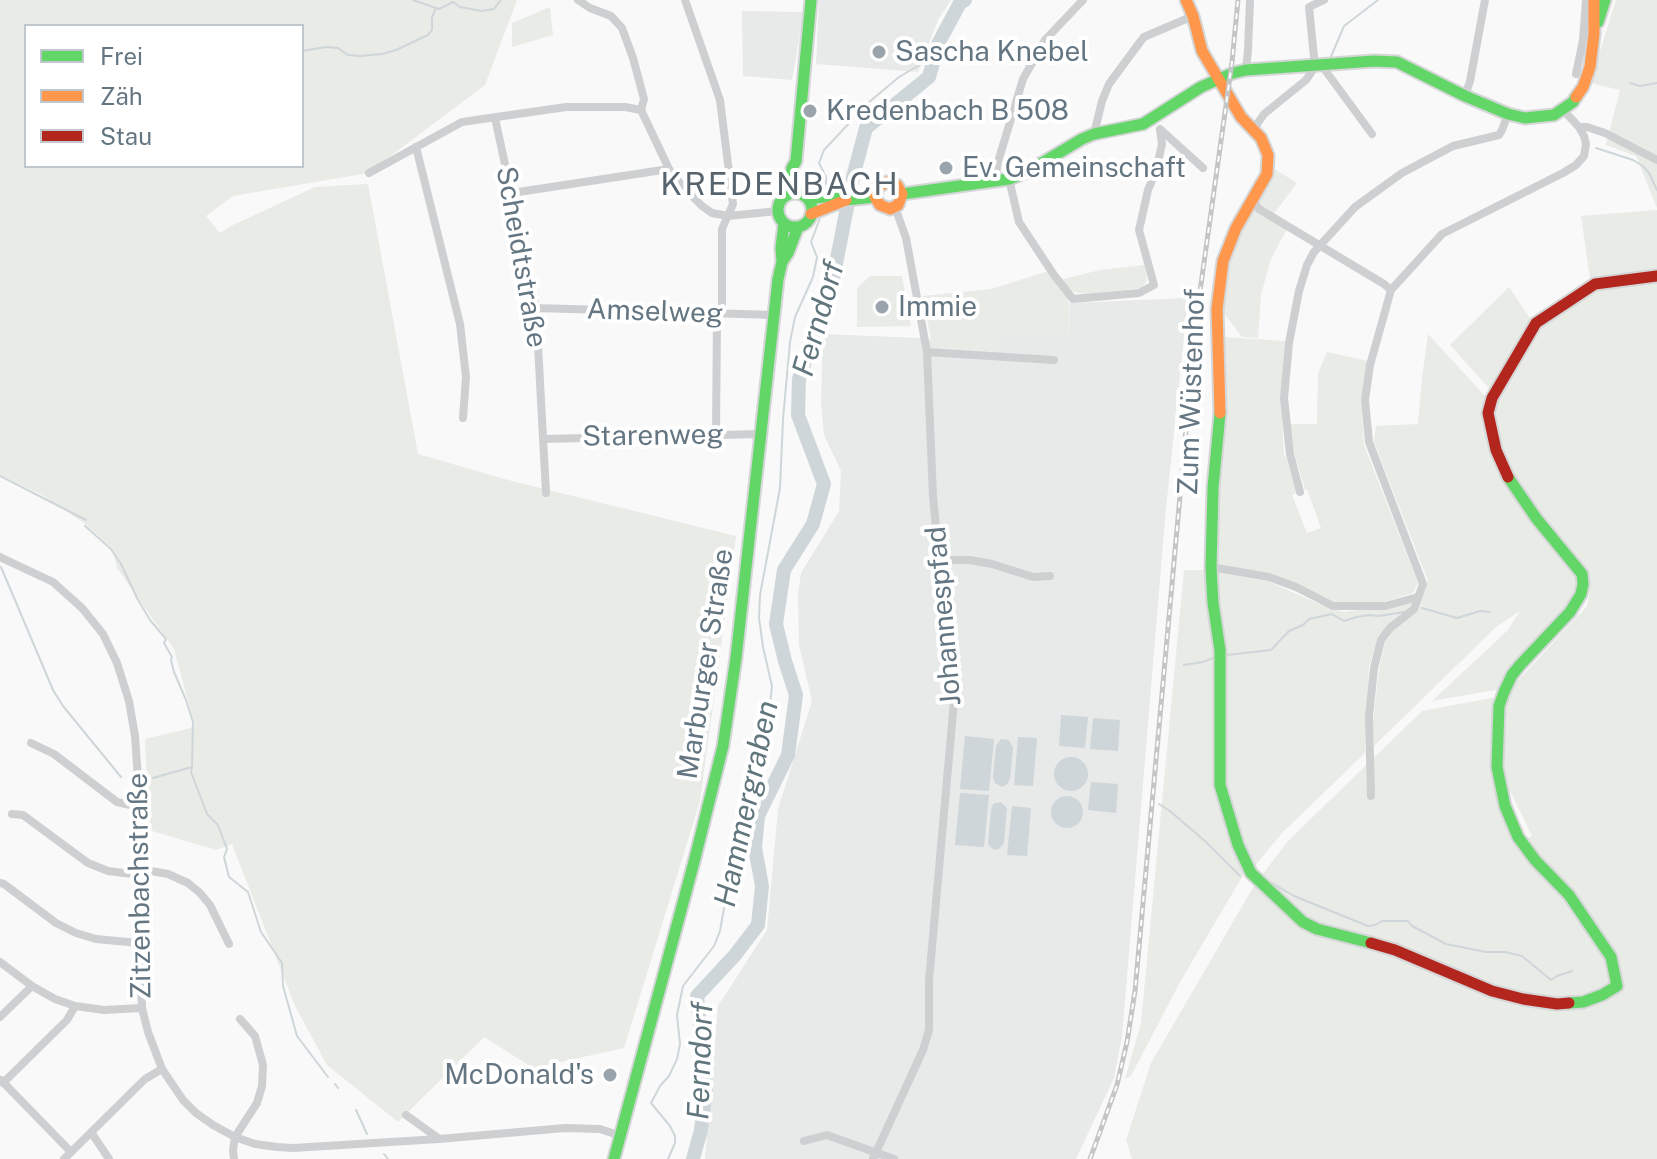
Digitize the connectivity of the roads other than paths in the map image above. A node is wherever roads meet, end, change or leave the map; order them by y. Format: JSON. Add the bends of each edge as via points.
{"nodes":[{"id":1,"x":578,"y":0,"type":"edge"},
{"id":2,"x":685,"y":0,"type":"edge"},
{"id":3,"x":811,"y":0,"type":"edge"},
{"id":4,"x":1083,"y":0,"type":"edge"},
{"id":5,"x":1186,"y":0,"type":"edge"},
{"id":6,"x":1250,"y":0,"type":"edge"},
{"id":7,"x":1324,"y":0,"type":"edge"},
{"id":8,"x":1485,"y":0,"type":"edge"},
{"id":9,"x":1586,"y":0,"type":"edge"},
{"id":10,"x":1594,"y":0,"type":"edge"},
{"id":11,"x":1605,"y":0,"type":"edge"},
{"id":12,"x":1193,"y":16,"type":"junction"},
{"id":13,"x":1589,"y":30,"type":"junction"},
{"id":14,"x":1319,"y":66,"type":"junction"},
{"id":15,"x":1246,"y":70,"type":"junction"},
{"id":16,"x":1576,"y":74,"type":"dead end"},
{"id":17,"x":1218,"y":79,"type":"junction"},
{"id":18,"x":1465,"y":96,"type":"junction"},
{"id":19,"x":641,"y":110,"type":"junction"},
{"id":20,"x":1563,"y":110,"type":"junction"},
{"id":21,"x":1508,"y":114,"type":"junction"},
{"id":22,"x":495,"y":118,"type":"junction"},
{"id":23,"x":1156,"y":124,"type":"junction"},
{"id":24,"x":1579,"y":127,"type":"junction"},
{"id":25,"x":1253,"y":130,"type":"junction"},
{"id":26,"x":1094,"y":134,"type":"junction"},
{"id":27,"x":1372,"y":134,"type":"dead end"},
{"id":28,"x":416,"y":147,"type":"junction"},
{"id":29,"x":1657,"y":160,"type":"edge"},
{"id":30,"x":796,"y":161,"type":"junction"},
{"id":31,"x":1203,"y":168,"type":"dead end"},
{"id":32,"x":669,"y":169,"type":"junction"},
{"id":33,"x":369,"y":173,"type":"dead end"},
{"id":34,"x":1009,"y":179,"type":"junction"},
{"id":35,"x":995,"y":182,"type":"junction"},
{"id":36,"x":512,"y":193,"type":"junction"},
{"id":37,"x":788,"y":194,"type":"junction"},
{"id":38,"x":902,"y":194,"type":"junction"},
{"id":39,"x":804,"y":196,"type":"junction"},
{"id":40,"x":875,"y":197,"type":"junction"},
{"id":41,"x":846,"y":200,"type":"junction"},
{"id":42,"x":1253,"y":201,"type":"junction"},
{"id":43,"x":895,"y":207,"type":"junction"},
{"id":44,"x":778,"y":211,"type":"junction"},
{"id":45,"x":811,"y":214,"type":"junction"},
{"id":46,"x":728,"y":216,"type":"junction"},
{"id":47,"x":784,"y":223,"type":"junction"},
{"id":48,"x":798,"y":227,"type":"junction"},
{"id":49,"x":1318,"y":245,"type":"junction"},
{"id":50,"x":782,"y":262,"type":"junction"},
{"id":51,"x":1657,"y":276,"type":"edge"},
{"id":52,"x":1391,"y":290,"type":"junction"},
{"id":53,"x":536,"y":308,"type":"junction"},
{"id":54,"x":717,"y":314,"type":"junction"},
{"id":55,"x":775,"y":315,"type":"junction"},
{"id":56,"x":927,"y":352,"type":"junction"},
{"id":57,"x":1054,"y":360,"type":"dead end"},
{"id":58,"x":463,"y":418,"type":"dead end"},
{"id":59,"x":761,"y":434,"type":"junction"},
{"id":60,"x":716,"y":435,"type":"junction"},
{"id":61,"x":544,"y":439,"type":"junction"},
{"id":62,"x":1300,"y":492,"type":"dead end"},
{"id":63,"x":546,"y":493,"type":"dead end"},
{"id":64,"x":0,"y":557,"type":"edge"},
{"id":65,"x":939,"y":560,"type":"junction"},
{"id":66,"x":1211,"y":567,"type":"junction"},
{"id":67,"x":1050,"y":576,"type":"dead end"},
{"id":68,"x":1418,"y":597,"type":"junction"},
{"id":69,"x":31,"y":743,"type":"dead end"},
{"id":70,"x":1371,"y":796,"type":"dead end"},
{"id":71,"x":139,"y":807,"type":"junction"},
{"id":72,"x":12,"y":814,"type":"dead end"},
{"id":73,"x":140,"y":872,"type":"junction"},
{"id":74,"x":0,"y":883,"type":"edge"},
{"id":75,"x":139,"y":943,"type":"junction"},
{"id":76,"x":229,"y":944,"type":"dead end"},
{"id":77,"x":0,"y":962,"type":"edge"},
{"id":78,"x":32,"y":986,"type":"junction"},
{"id":79,"x":75,"y":1006,"type":"junction"},
{"id":80,"x":142,"y":1008,"type":"junction"},
{"id":81,"x":0,"y":1017,"type":"edge"},
{"id":82,"x":240,"y":1019,"type":"dead end"},
{"id":83,"x":162,"y":1069,"type":"junction"},
{"id":84,"x":2,"y":1082,"type":"edge"},
{"id":85,"x":406,"y":1115,"type":"dead end"},
{"id":86,"x":91,"y":1132,"type":"junction"},
{"id":87,"x":621,"y":1136,"type":"junction"},
{"id":88,"x":235,"y":1137,"type":"junction"},
{"id":89,"x":439,"y":1139,"type":"junction"},
{"id":90,"x":804,"y":1141,"type":"dead end"},
{"id":91,"x":68,"y":1156,"type":"edge"},
{"id":92,"x":874,"y":1156,"type":"edge"},
{"id":93,"x":109,"y":1159,"type":"edge"},
{"id":94,"x":234,"y":1159,"type":"edge"},
{"id":95,"x":614,"y":1159,"type":"edge"},
{"id":96,"x":894,"y":1159,"type":"edge"}],
"edges":[{"from":1,"to":19,"type":"street","via":[[611,16],[622,28],[644,99]]},
{"from":2,"to":46,"type":"street","via":[[720,100],[733,204]]},
{"from":3,"to":30,"type":"main road"},
{"from":4,"to":35,"type":"street","via":[[1045,40],[1023,79]]},
{"from":5,"to":12,"type":"main road","name":"Zum Wüstenhof"},
{"from":6,"to":15,"type":"street"},
{"from":7,"to":14,"type":"street","via":[[1309,7]]},
{"from":8,"to":18,"type":"street"},
{"from":9,"to":13,"type":"street"},
{"from":10,"to":13,"type":"main road"},
{"from":11,"to":13,"type":"main road"},
{"from":12,"to":17,"type":"main road","name":"Zum Wüstenhof","via":[[1202,51]]},
{"from":12,"to":26,"type":"street","via":[[1144,37],[1109,84]]},
{"from":13,"to":16,"type":"street"},
{"from":13,"to":20,"type":"main road","via":[[1590,67],[1583,87]]},
{"from":14,"to":15,"type":"main road"},
{"from":14,"to":18,"type":"main road","via":[[1397,62]]},
{"from":14,"to":25,"type":"street"},
{"from":14,"to":27,"type":"street"},
{"from":15,"to":17,"type":"main road"},
{"from":17,"to":23,"type":"main road","via":[[1186,96]]},
{"from":17,"to":25,"type":"main road","name":"Zum Wüstenhof"},
{"from":18,"to":21,"type":"main road"},
{"from":19,"to":22,"type":"street","via":[[566,107]]},
{"from":19,"to":32,"type":"street"},
{"from":20,"to":21,"type":"main road","via":[[1538,118]]},
{"from":20,"to":24,"type":"street"},
{"from":21,"to":49,"type":"street","via":[[1499,135],[1453,146],[1402,173],[1355,207]]},
{"from":22,"to":28,"type":"street","via":[[462,122]]},
{"from":22,"to":36,"type":"street","name":"Scheidtstraße"},
{"from":23,"to":26,"type":"main road"},
{"from":23,"to":31,"type":"street"},
{"from":23,"to":34,"type":"street","via":[[1162,144],[1139,230],[1154,285],[1139,293],[1073,299],[1019,222]]},
{"from":24,"to":29,"type":"street","via":[[1605,133]]},
{"from":24,"to":52,"type":"street","via":[[1586,144],[1576,165],[1442,234]]},
{"from":25,"to":42,"type":"main road","name":"Zum Wüstenhof","via":[[1268,155],[1267,174]]},
{"from":26,"to":34,"type":"main road"},
{"from":28,"to":33,"type":"street"},
{"from":28,"to":58,"type":"street","via":[[460,324],[466,377]]},
{"from":30,"to":37,"type":"main road"},
{"from":30,"to":39,"type":"main road"},
{"from":32,"to":36,"type":"street"},
{"from":32,"to":46,"type":"street","via":[[702,206]]},
{"from":34,"to":35,"type":"main road"},
{"from":35,"to":38,"type":"main road"},
{"from":36,"to":53,"type":"street","name":"Scheidtstraße"},
{"from":37,"to":39,"type":"main road"},
{"from":37,"to":44,"type":"main road"},
{"from":38,"to":40,"type":"main road","via":[[887,182]]},
{"from":38,"to":43,"type":"main road"},
{"from":39,"to":41,"type":"main road"},
{"from":39,"to":45,"type":"main road"},
{"from":40,"to":41,"type":"main road"},
{"from":40,"to":43,"type":"main road","via":[[882,207]]},
{"from":41,"to":45,"type":"main road"},
{"from":42,"to":49,"type":"street"},
{"from":42,"to":66,"type":"main road","name":"Zum Wüstenhof","via":[[1236,228],[1219,283],[1220,412]]},
{"from":43,"to":56,"type":"street","name":"Johannespfad","via":[[906,238]]},
{"from":44,"to":46,"type":"street"},
{"from":44,"to":47,"type":"main road"},
{"from":45,"to":48,"type":"main road"},
{"from":46,"to":54,"type":"street","via":[[722,229],[722,305]]},
{"from":47,"to":48,"type":"main road"},
{"from":47,"to":50,"type":"main road","name":"Marburger Straße"},
{"from":48,"to":50,"type":"main road","name":"Marburger Straße"},
{"from":49,"to":52,"type":"street"},
{"from":49,"to":62,"type":"street","via":[[1299,291],[1284,398]]},
{"from":50,"to":55,"type":"main road","name":"Marburger Straße"},
{"from":51,"to":66,"type":"main road","name":"Zum Wüstenhof","via":[[1595,284],[1536,323],[1488,413],[1509,480],[1578,567],[1583,584],[1570,612],[1520,665],[1504,692],[1499,706],[1499,783],[1518,837],[1597,934],[1611,957],[1617,986],[1583,1002],[1557,1004],[1492,991],[1395,950],[1317,929],[1251,873],[1220,785],[1220,650]]},
{"from":52,"to":68,"type":"street","via":[[1365,400],[1369,442],[1423,584]]},
{"from":53,"to":54,"type":"street","name":"Amselweg"},
{"from":53,"to":61,"type":"street","name":"Scheidtstraße"},
{"from":54,"to":55,"type":"street","name":"Amselweg"},
{"from":54,"to":60,"type":"street"},
{"from":55,"to":59,"type":"main road","name":"Marburger Straße"},
{"from":56,"to":57,"type":"street"},
{"from":56,"to":65,"type":"street","name":"Johannespfad"},
{"from":59,"to":60,"type":"street","name":"Starenweg"},
{"from":59,"to":87,"type":"main road","name":"Marburger Straße","via":[[723,746]]},
{"from":60,"to":61,"type":"street","name":"Starenweg"},
{"from":61,"to":63,"type":"street","name":"Scheidtstraße"},
{"from":64,"to":71,"type":"street","name":"Zitzenbachstraße","via":[[53,582],[103,634],[129,701]]},
{"from":65,"to":67,"type":"street","via":[[970,560],[1033,577]]},
{"from":65,"to":92,"type":"street","name":"Johannespfad","via":[[955,690],[929,1030]]},
{"from":66,"to":68,"type":"street","via":[[1269,577],[1333,606],[1385,606]]},
{"from":68,"to":70,"type":"street","via":[[1414,609],[1381,640],[1374,668]]},
{"from":69,"to":71,"type":"street","via":[[117,802]]},
{"from":71,"to":73,"type":"street","name":"Zitzenbachstraße"},
{"from":72,"to":73,"type":"street","via":[[23,815],[88,863],[108,871]]},
{"from":73,"to":75,"type":"street","name":"Zitzenbachstraße"},
{"from":73,"to":76,"type":"street","via":[[168,874],[188,883],[210,905]]},
{"from":74,"to":75,"type":"street","via":[[76,933]]},
{"from":75,"to":80,"type":"street","name":"Zitzenbachstraße"},
{"from":77,"to":78,"type":"street"},
{"from":78,"to":79,"type":"street"},
{"from":78,"to":81,"type":"street"},
{"from":79,"to":80,"type":"street"},
{"from":79,"to":84,"type":"street"},
{"from":80,"to":83,"type":"street","name":"Zitzenbachstraße"},
{"from":82,"to":88,"type":"street","via":[[255,1036],[263,1065],[257,1103]]},
{"from":83,"to":86,"type":"street"},
{"from":83,"to":88,"type":"street","name":"Zitzenbachstraße","via":[[196,1113]]},
{"from":84,"to":91,"type":"street"},
{"from":85,"to":89,"type":"street"},
{"from":86,"to":91,"type":"street"},
{"from":86,"to":93,"type":"street"},
{"from":87,"to":89,"type":"street","name":"Zitzenbachstraße","via":[[565,1128]]},
{"from":87,"to":95,"type":"main road","name":"Marburger Straße"},
{"from":88,"to":89,"type":"street","name":"Zitzenbachstraße","via":[[293,1148]]},
{"from":88,"to":94,"type":"street"},
{"from":90,"to":92,"type":"street","via":[[827,1135]]},
{"from":92,"to":96,"type":"street"}]}
